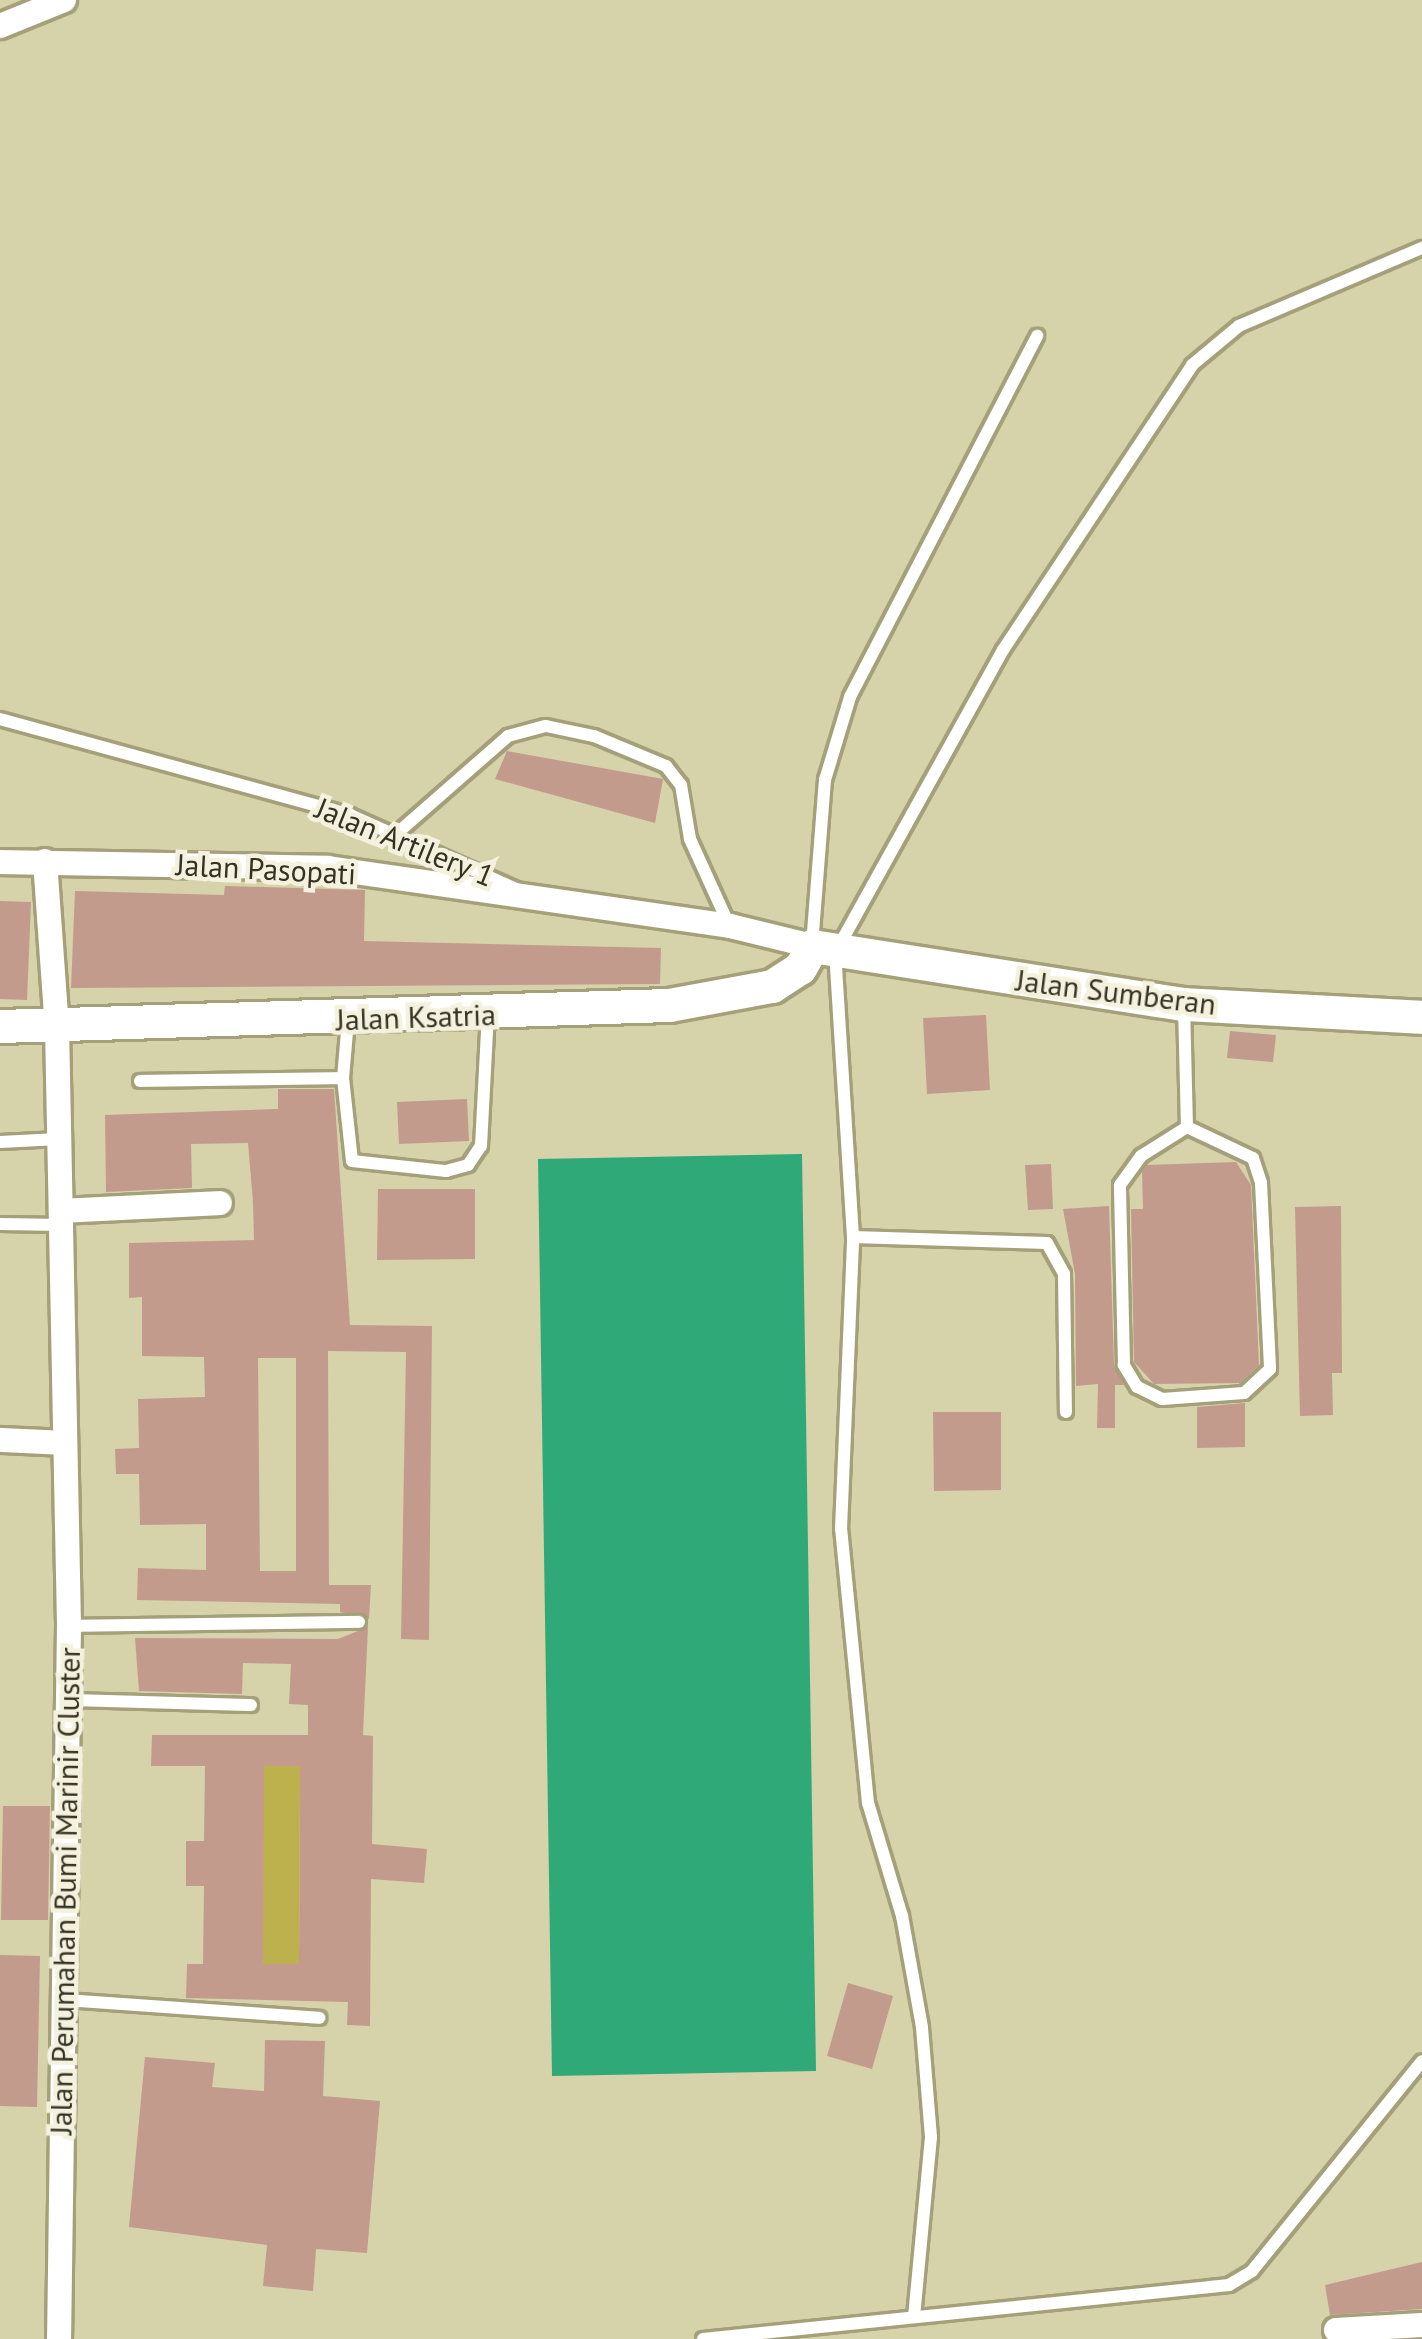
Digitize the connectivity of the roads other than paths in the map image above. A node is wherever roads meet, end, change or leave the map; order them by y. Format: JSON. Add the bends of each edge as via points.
{"nodes":[{"id":1,"x":64,"y":0,"type":"edge"},
{"id":2,"x":0,"y":26,"type":"edge"},
{"id":3,"x":1422,"y":248,"type":"edge"},
{"id":4,"x":1037,"y":336,"type":"dead end"},
{"id":5,"x":0,"y":718,"type":"edge"},
{"id":6,"x":395,"y":835,"type":"junction"},
{"id":7,"x":46,"y":861,"type":"junction"},
{"id":8,"x":0,"y":862,"type":"edge"},
{"id":9,"x":530,"y":896,"type":"junction"},
{"id":10,"x":730,"y":926,"type":"junction"},
{"id":11,"x":824,"y":950,"type":"junction"},
{"id":12,"x":1184,"y":1004,"type":"junction"},
{"id":13,"x":488,"y":1014,"type":"junction"},
{"id":14,"x":1422,"y":1017,"type":"edge"},
{"id":15,"x":348,"y":1020,"type":"junction"},
{"id":16,"x":0,"y":1027,"type":"edge"},
{"id":17,"x":58,"y":1027,"type":"junction"},
{"id":18,"x":343,"y":1078,"type":"junction"},
{"id":19,"x":140,"y":1081,"type":"dead end"},
{"id":20,"x":1187,"y":1126,"type":"junction"},
{"id":21,"x":60,"y":1138,"type":"junction"},
{"id":22,"x":0,"y":1142,"type":"edge"},
{"id":23,"x":220,"y":1203,"type":"dead end"},
{"id":24,"x":62,"y":1218,"type":"junction"},
{"id":25,"x":0,"y":1224,"type":"edge"},
{"id":26,"x":853,"y":1237,"type":"junction"},
{"id":27,"x":1066,"y":1412,"type":"dead end"},
{"id":28,"x":0,"y":1440,"type":"edge"},
{"id":29,"x":64,"y":1443,"type":"junction"},
{"id":30,"x":359,"y":1622,"type":"dead end"},
{"id":31,"x":69,"y":1625,"type":"junction"},
{"id":32,"x":69,"y":1700,"type":"junction"},
{"id":33,"x":251,"y":1706,"type":"dead end"},
{"id":34,"x":63,"y":2000,"type":"junction"},
{"id":35,"x":319,"y":2018,"type":"dead end"},
{"id":36,"x":1422,"y":2061,"type":"edge"},
{"id":37,"x":914,"y":2317,"type":"junction"},
{"id":38,"x":1422,"y":2325,"type":"edge"},
{"id":39,"x":1336,"y":2330,"type":"dead end"},
{"id":40,"x":59,"y":2339,"type":"edge"},
{"id":41,"x":703,"y":2339,"type":"edge"}],
"edges":[{"from":1,"to":2,"type":"street"},
{"from":3,"to":11,"type":"lane","via":[[1239,326],[1192,365],[1003,650]]},
{"from":4,"to":11,"type":"lane","via":[[850,697],[825,780]]},
{"from":5,"to":6,"type":"lane","name":"Jalan Artilery 1"},
{"from":6,"to":9,"type":"lane","name":"Jalan Artilery 1"},
{"from":6,"to":10,"type":"lane","via":[[508,736],[546,726],[594,736],[666,766],[681,785],[690,838]]},
{"from":7,"to":8,"type":"street","name":"Jalan Pasopati"},
{"from":7,"to":9,"type":"street","name":"Jalan Pasopati","via":[[328,868]]},
{"from":7,"to":17,"type":"street","name":"Jalan Perumahan Bumi Marinir Cluster"},
{"from":9,"to":10,"type":"street","name":"Jalan Artilery 1"},
{"from":10,"to":11,"type":"street","name":"Jalan Artilery 1"},
{"from":11,"to":12,"type":"street","name":"Jalan Sumberan"},
{"from":11,"to":13,"type":"street","name":"Jalan Ksatria","via":[[772,986],[732,995]]},
{"from":11,"to":26,"type":"lane"},
{"from":12,"to":14,"type":"street","name":"Jalan Sumberan"},
{"from":12,"to":20,"type":"lane"},
{"from":13,"to":15,"type":"street","name":"Jalan Ksatria"},
{"from":13,"to":18,"type":"lane","via":[[481,1146],[468,1165],[446,1171],[352,1162]]},
{"from":15,"to":17,"type":"street","name":"Jalan Ksatria"},
{"from":15,"to":18,"type":"lane"},
{"from":16,"to":17,"type":"street","name":"Jalan Ksatria"},
{"from":17,"to":21,"type":"street","name":"Jalan Perumahan Bumi Marinir Cluster"},
{"from":18,"to":19,"type":"lane"},
{"from":20,"to":20,"type":"lane","via":[[1252,1158],[1262,1183],[1270,1369],[1244,1393],[1162,1399],[1137,1388],[1124,1365],[1120,1185],[1141,1156]]},
{"from":21,"to":22,"type":"lane"},
{"from":21,"to":24,"type":"street","name":"Jalan Perumahan Bumi Marinir Cluster"},
{"from":23,"to":24,"type":"street"},
{"from":24,"to":25,"type":"lane"},
{"from":24,"to":29,"type":"street","name":"Jalan Perumahan Bumi Marinir Cluster"},
{"from":26,"to":27,"type":"lane","via":[[1047,1243],[1064,1274]]},
{"from":26,"to":37,"type":"lane","via":[[841,1529],[868,1803],[902,1916],[922,2027],[931,2138]]},
{"from":28,"to":29,"type":"street"},
{"from":29,"to":31,"type":"street","name":"Jalan Perumahan Bumi Marinir Cluster"},
{"from":30,"to":31,"type":"lane"},
{"from":31,"to":32,"type":"street","name":"Jalan Perumahan Bumi Marinir Cluster"},
{"from":32,"to":33,"type":"lane"},
{"from":32,"to":34,"type":"street","name":"Jalan Perumahan Bumi Marinir Cluster"},
{"from":34,"to":35,"type":"lane"},
{"from":34,"to":40,"type":"street","name":"Jalan Perumahan Bumi Marinir Cluster"},
{"from":36,"to":37,"type":"lane","via":[[1252,2271],[1229,2285]]},
{"from":37,"to":41,"type":"lane"},
{"from":38,"to":39,"type":"street"}]}
